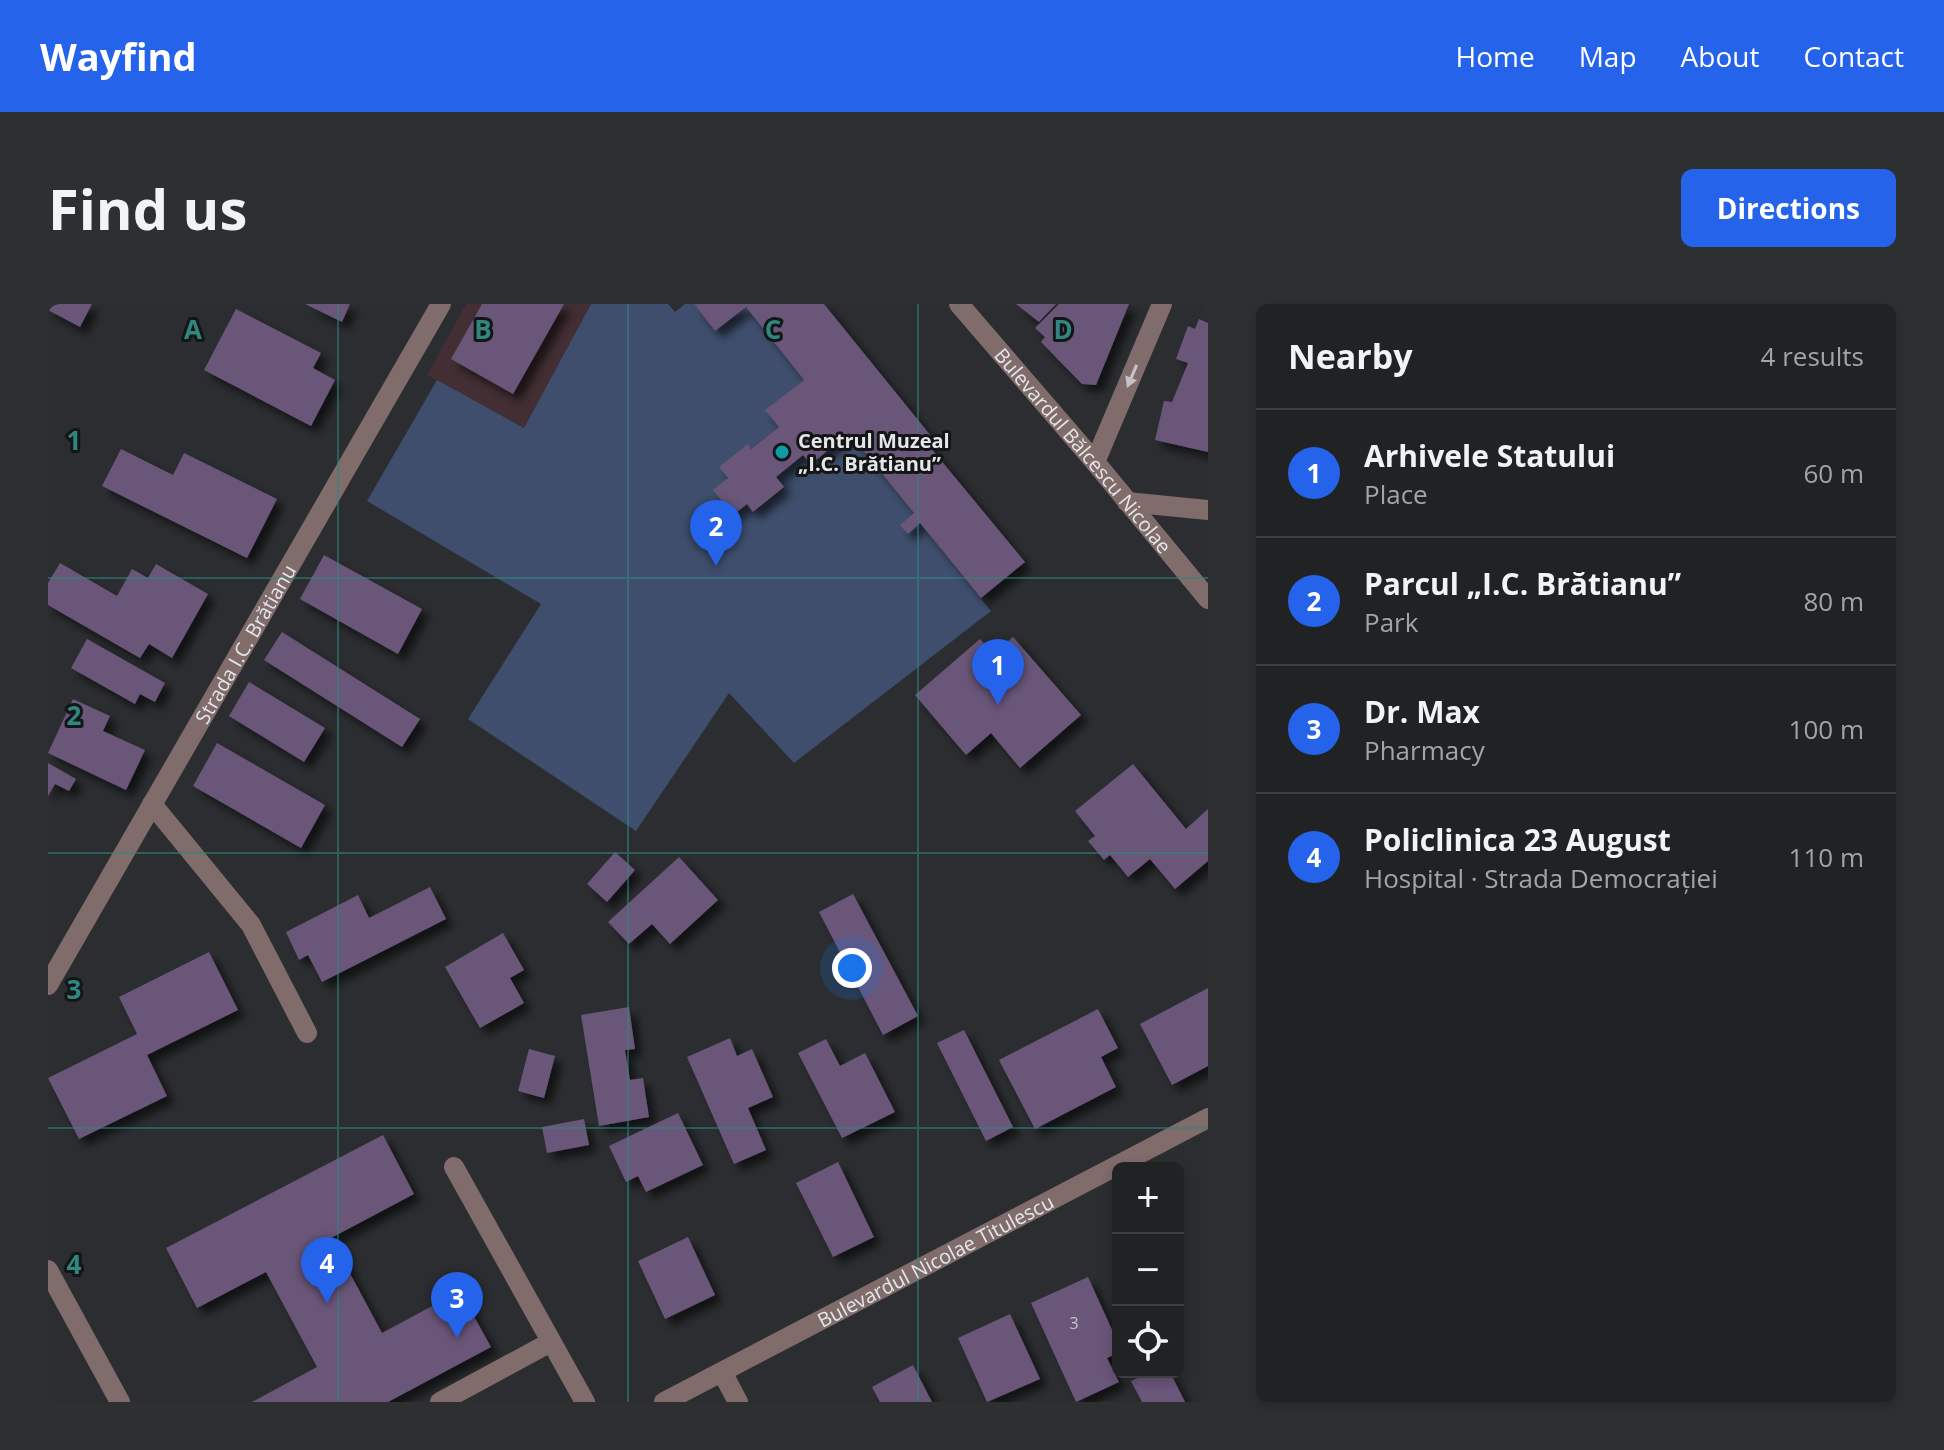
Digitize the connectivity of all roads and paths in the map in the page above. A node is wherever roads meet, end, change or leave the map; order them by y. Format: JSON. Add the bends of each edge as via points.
{"nodes":[{"id":1,"x":441,"y":304,"type":"edge"},
{"id":2,"x":959,"y":304,"type":"edge"},
{"id":3,"x":1162,"y":304,"type":"edge"},
{"id":4,"x":1095,"y":462,"type":"junction"},
{"id":5,"x":1127,"y":502,"type":"junction"},
{"id":6,"x":1208,"y":510,"type":"edge"},
{"id":7,"x":1208,"y":599,"type":"edge"},
{"id":8,"x":152,"y":804,"type":"junction"},
{"id":9,"x":48,"y":985,"type":"edge"},
{"id":10,"x":307,"y":1033,"type":"dead end"},
{"id":11,"x":1208,"y":1118,"type":"edge"},
{"id":12,"x":454,"y":1167,"type":"dead end"},
{"id":13,"x":48,"y":1270,"type":"edge"},
{"id":14,"x":551,"y":1342,"type":"junction"},
{"id":15,"x":722,"y":1372,"type":"junction"},
{"id":16,"x":120,"y":1402,"type":"edge"},
{"id":17,"x":440,"y":1402,"type":"edge"},
{"id":18,"x":585,"y":1402,"type":"edge"},
{"id":19,"x":664,"y":1402,"type":"edge"},
{"id":20,"x":738,"y":1402,"type":"edge"}],
"edges":[{"from":1,"to":8,"type":"street","name":"Strada I.C. Brătianu"},
{"from":2,"to":4,"type":"street","name":"Bulevardul Bălcescu Nicolae"},
{"from":3,"to":4,"type":"street","one_way":true},
{"from":4,"to":5,"type":"street","name":"Bulevardul Bălcescu Nicolae"},
{"from":5,"to":6,"type":"street"},
{"from":5,"to":7,"type":"street","name":"Bulevardul Bălcescu Nicolae"},
{"from":8,"to":9,"type":"street","name":"Strada I.C. Brătianu"},
{"from":8,"to":10,"type":"street","via":[[251,925]]},
{"from":11,"to":15,"type":"street","name":"Bulevardul Nicolae Titulescu"},
{"from":12,"to":14,"type":"street"},
{"from":13,"to":16,"type":"street"},
{"from":14,"to":17,"type":"street"},
{"from":14,"to":18,"type":"street"},
{"from":15,"to":19,"type":"street","name":"Bulevardul Nicolae Titulescu"},
{"from":15,"to":20,"type":"street"}]}
